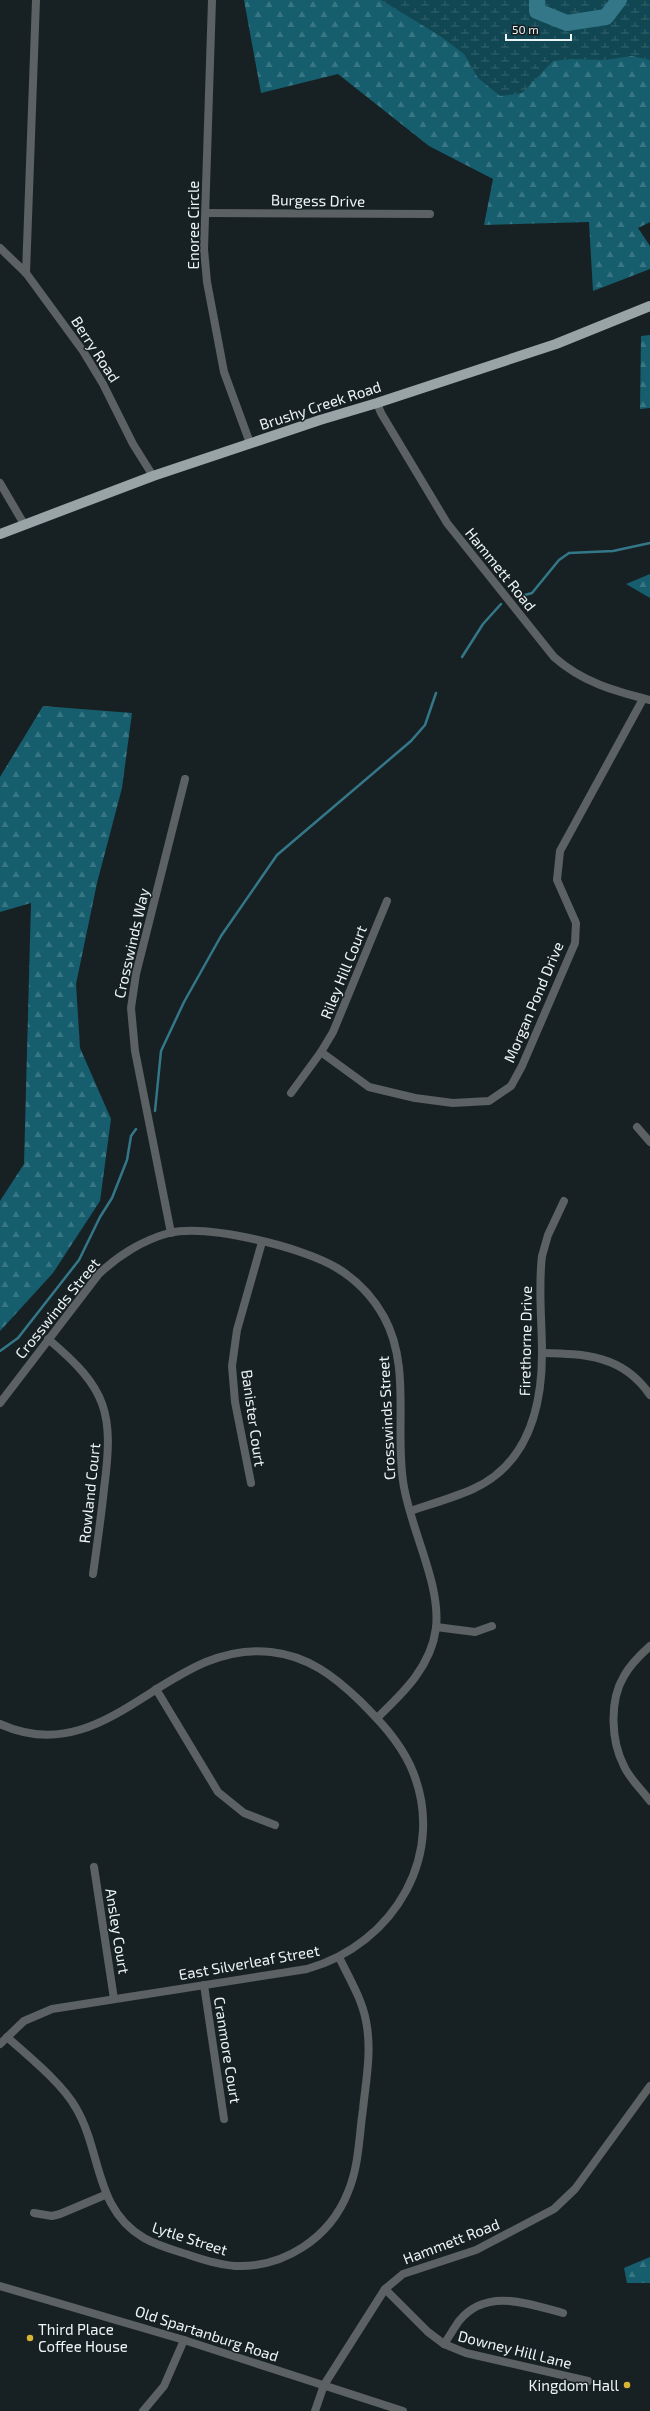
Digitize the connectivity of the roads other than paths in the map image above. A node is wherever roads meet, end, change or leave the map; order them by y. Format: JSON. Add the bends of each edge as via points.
{"nodes":[{"id":1,"x":36,"y":0,"type":"edge"},
{"id":2,"x":212,"y":0,"type":"edge"},
{"id":3,"x":206,"y":213,"type":"junction"},
{"id":4,"x":430,"y":214,"type":"dead end"},
{"id":5,"x":0,"y":248,"type":"edge"},
{"id":6,"x":26,"y":273,"type":"junction"},
{"id":7,"x":650,"y":306,"type":"edge"},
{"id":8,"x":377,"y":403,"type":"junction"},
{"id":9,"x":250,"y":443,"type":"junction"},
{"id":10,"x":153,"y":476,"type":"junction"},
{"id":11,"x":0,"y":483,"type":"edge"},
{"id":12,"x":24,"y":524,"type":"junction"},
{"id":13,"x":0,"y":534,"type":"edge"},
{"id":14,"x":647,"y":699,"type":"edge"},
{"id":15,"x":185,"y":779,"type":"dead end"},
{"id":16,"x":387,"y":901,"type":"dead end"},
{"id":17,"x":321,"y":1052,"type":"junction"},
{"id":18,"x":291,"y":1093,"type":"dead end"},
{"id":19,"x":637,"y":1127,"type":"dead end"},
{"id":20,"x":650,"y":1142,"type":"edge"},
{"id":21,"x":564,"y":1201,"type":"dead end"},
{"id":22,"x":171,"y":1233,"type":"junction"},
{"id":23,"x":262,"y":1242,"type":"junction"},
{"id":24,"x":48,"y":1340,"type":"junction"},
{"id":25,"x":542,"y":1353,"type":"junction"},
{"id":26,"x":650,"y":1395,"type":"edge"},
{"id":27,"x":0,"y":1403,"type":"edge"},
{"id":28,"x":251,"y":1483,"type":"dead end"},
{"id":29,"x":410,"y":1511,"type":"junction"},
{"id":30,"x":93,"y":1574,"type":"dead end"},
{"id":31,"x":492,"y":1626,"type":"dead end"},
{"id":32,"x":436,"y":1627,"type":"junction"},
{"id":33,"x":650,"y":1646,"type":"edge"},
{"id":34,"x":156,"y":1690,"type":"junction"},
{"id":35,"x":377,"y":1718,"type":"junction"},
{"id":36,"x":0,"y":1724,"type":"edge"},
{"id":37,"x":650,"y":1801,"type":"edge"},
{"id":38,"x":275,"y":1825,"type":"dead end"},
{"id":39,"x":94,"y":1867,"type":"dead end"},
{"id":40,"x":339,"y":1957,"type":"junction"},
{"id":41,"x":204,"y":1985,"type":"junction"},
{"id":42,"x":114,"y":1999,"type":"junction"},
{"id":43,"x":7,"y":2037,"type":"junction"},
{"id":44,"x":0,"y":2044,"type":"edge"},
{"id":45,"x":650,"y":2086,"type":"edge"},
{"id":46,"x":224,"y":2119,"type":"dead end"},
{"id":47,"x":105,"y":2195,"type":"junction"},
{"id":48,"x":34,"y":2213,"type":"dead end"},
{"id":49,"x":0,"y":2286,"type":"edge"},
{"id":50,"x":385,"y":2288,"type":"junction"},
{"id":51,"x":563,"y":2313,"type":"dead end"},
{"id":52,"x":184,"y":2340,"type":"junction"},
{"id":53,"x":444,"y":2344,"type":"junction"},
{"id":54,"x":588,"y":2382,"type":"dead end"},
{"id":55,"x":324,"y":2385,"type":"junction"},
{"id":56,"x":143,"y":2411,"type":"edge"},
{"id":57,"x":315,"y":2411,"type":"edge"},
{"id":58,"x":403,"y":2411,"type":"edge"}],
"edges":[{"from":1,"to":6,"type":"street"},
{"from":2,"to":3,"type":"street","name":"Enoree Circle"},
{"from":3,"to":4,"type":"street","name":"Burgess Drive"},
{"from":3,"to":9,"type":"street","name":"Enoree Circle","via":[[204,249],[216,333],[224,372]]},
{"from":5,"to":6,"type":"street","name":"Berry Road"},
{"from":6,"to":10,"type":"street","name":"Berry Road","via":[[83,351]]},
{"from":7,"to":8,"type":"main road","name":"Brushy Creek Road","via":[[556,344]]},
{"from":8,"to":9,"type":"main road","name":"Brushy Creek Road"},
{"from":8,"to":14,"type":"street","name":"Hammett Road","via":[[447,524],[546,649],[586,680]]},
{"from":9,"to":10,"type":"main road","name":"Brushy Creek Road"},
{"from":10,"to":12,"type":"main road","name":"Brushy Creek Road"},
{"from":11,"to":12,"type":"street"},
{"from":12,"to":13,"type":"main road","name":"Brushy Creek Road"},
{"from":14,"to":17,"type":"street","name":"Morgan Pond Drive","via":[[560,852],[557,880],[576,923],[575,943],[511,1086],[489,1101],[453,1103],[415,1098],[369,1086]]},
{"from":15,"to":22,"type":"street","name":"Crosswinds Way","via":[[136,974],[131,1008],[135,1051]]},
{"from":16,"to":17,"type":"street","name":"Riley Hill Court","via":[[333,1032]]},
{"from":17,"to":18,"type":"street","name":"Riley Hill Court"},
{"from":19,"to":20,"type":"street"},
{"from":21,"to":25,"type":"street","name":"Firethorne Drive","via":[[548,1235],[542,1256]]},
{"from":22,"to":23,"type":"street","name":"Crosswinds Street","via":[[218,1232]]},
{"from":22,"to":24,"type":"street","name":"Crosswinds Street","via":[[142,1243],[106,1267]]},
{"from":23,"to":28,"type":"street","name":"Banister Court","via":[[237,1330],[232,1366],[235,1402]]},
{"from":23,"to":29,"type":"street","name":"Crosswinds Street","via":[[309,1255],[338,1268],[363,1288],[384,1316],[393,1337],[398,1360],[401,1466]]},
{"from":24,"to":27,"type":"street","name":"Crosswinds Street"},
{"from":24,"to":30,"type":"street","name":"Rowland Court","via":[[74,1361],[88,1379],[100,1399],[108,1422],[109,1452]]},
{"from":25,"to":26,"type":"street","via":[[580,1354],[601,1358],[630,1374]]},
{"from":25,"to":29,"type":"street","name":"Firethorne Drive","via":[[541,1389],[536,1413],[524,1439],[509,1461],[494,1476],[474,1488]]},
{"from":29,"to":32,"type":"street","name":"Crosswinds Street","via":[[434,1596]]},
{"from":31,"to":32,"type":"street","via":[[475,1632]]},
{"from":32,"to":35,"type":"street","name":"Crosswinds Street","via":[[431,1649],[422,1668],[414,1680]]},
{"from":33,"to":37,"type":"street","via":[[623,1677],[615,1701],[614,1726],[617,1748],[624,1767]]},
{"from":34,"to":35,"type":"street","name":"East Silverleaf Street","via":[[220,1656],[245,1651],[272,1652],[299,1658],[324,1671],[344,1686]]},
{"from":34,"to":36,"type":"street","name":"East Silverleaf Street","via":[[98,1724],[71,1734],[40,1736],[12,1730]]},
{"from":34,"to":38,"type":"street","via":[[218,1792],[244,1813]]},
{"from":35,"to":40,"type":"street","name":"East Silverleaf Street","via":[[398,1744],[416,1781],[422,1815],[420,1851],[409,1885],[391,1915],[367,1940]]},
{"from":39,"to":42,"type":"street","name":"Ansley Court"},
{"from":40,"to":41,"type":"street","name":"East Silverleaf Street","via":[[307,1969]]},
{"from":40,"to":47,"type":"street","name":"Lytle Street","via":[[362,2008],[368,2031],[369,2053],[353,2178],[342,2206],[324,2231],[302,2248],[277,2260],[249,2265],[223,2264],[169,2249],[143,2237],[122,2220]]},
{"from":41,"to":42,"type":"street","name":"East Silverleaf Street"},
{"from":41,"to":46,"type":"street","name":"Cranmore Court"},
{"from":42,"to":43,"type":"street","name":"East Silverleaf Street","via":[[46,2011],[24,2022]]},
{"from":43,"to":44,"type":"street","name":"East Silverleaf Street"},
{"from":43,"to":47,"type":"street","name":"Lytle Street","via":[[76,2106]]},
{"from":45,"to":50,"type":"street","name":"Hammett Road","via":[[575,2189],[554,2209],[476,2250],[403,2274]]},
{"from":47,"to":48,"type":"street","via":[[60,2214],[52,2216]]},
{"from":49,"to":52,"type":"street","name":"Old Spartanburg Road"},
{"from":50,"to":53,"type":"street","name":"Downey Hill Lane","via":[[428,2332]]},
{"from":50,"to":55,"type":"street","name":"Hammett Road"},
{"from":51,"to":53,"type":"street","via":[[514,2300],[484,2303],[460,2320]]},
{"from":52,"to":55,"type":"street","name":"Old Spartanburg Road"},
{"from":52,"to":56,"type":"street","via":[[164,2386]]},
{"from":53,"to":54,"type":"street","name":"Downey Hill Lane","via":[[466,2353]]},
{"from":55,"to":57,"type":"street","name":"Hammett Road"},
{"from":55,"to":58,"type":"street","name":"Old Spartanburg Road"}]}
